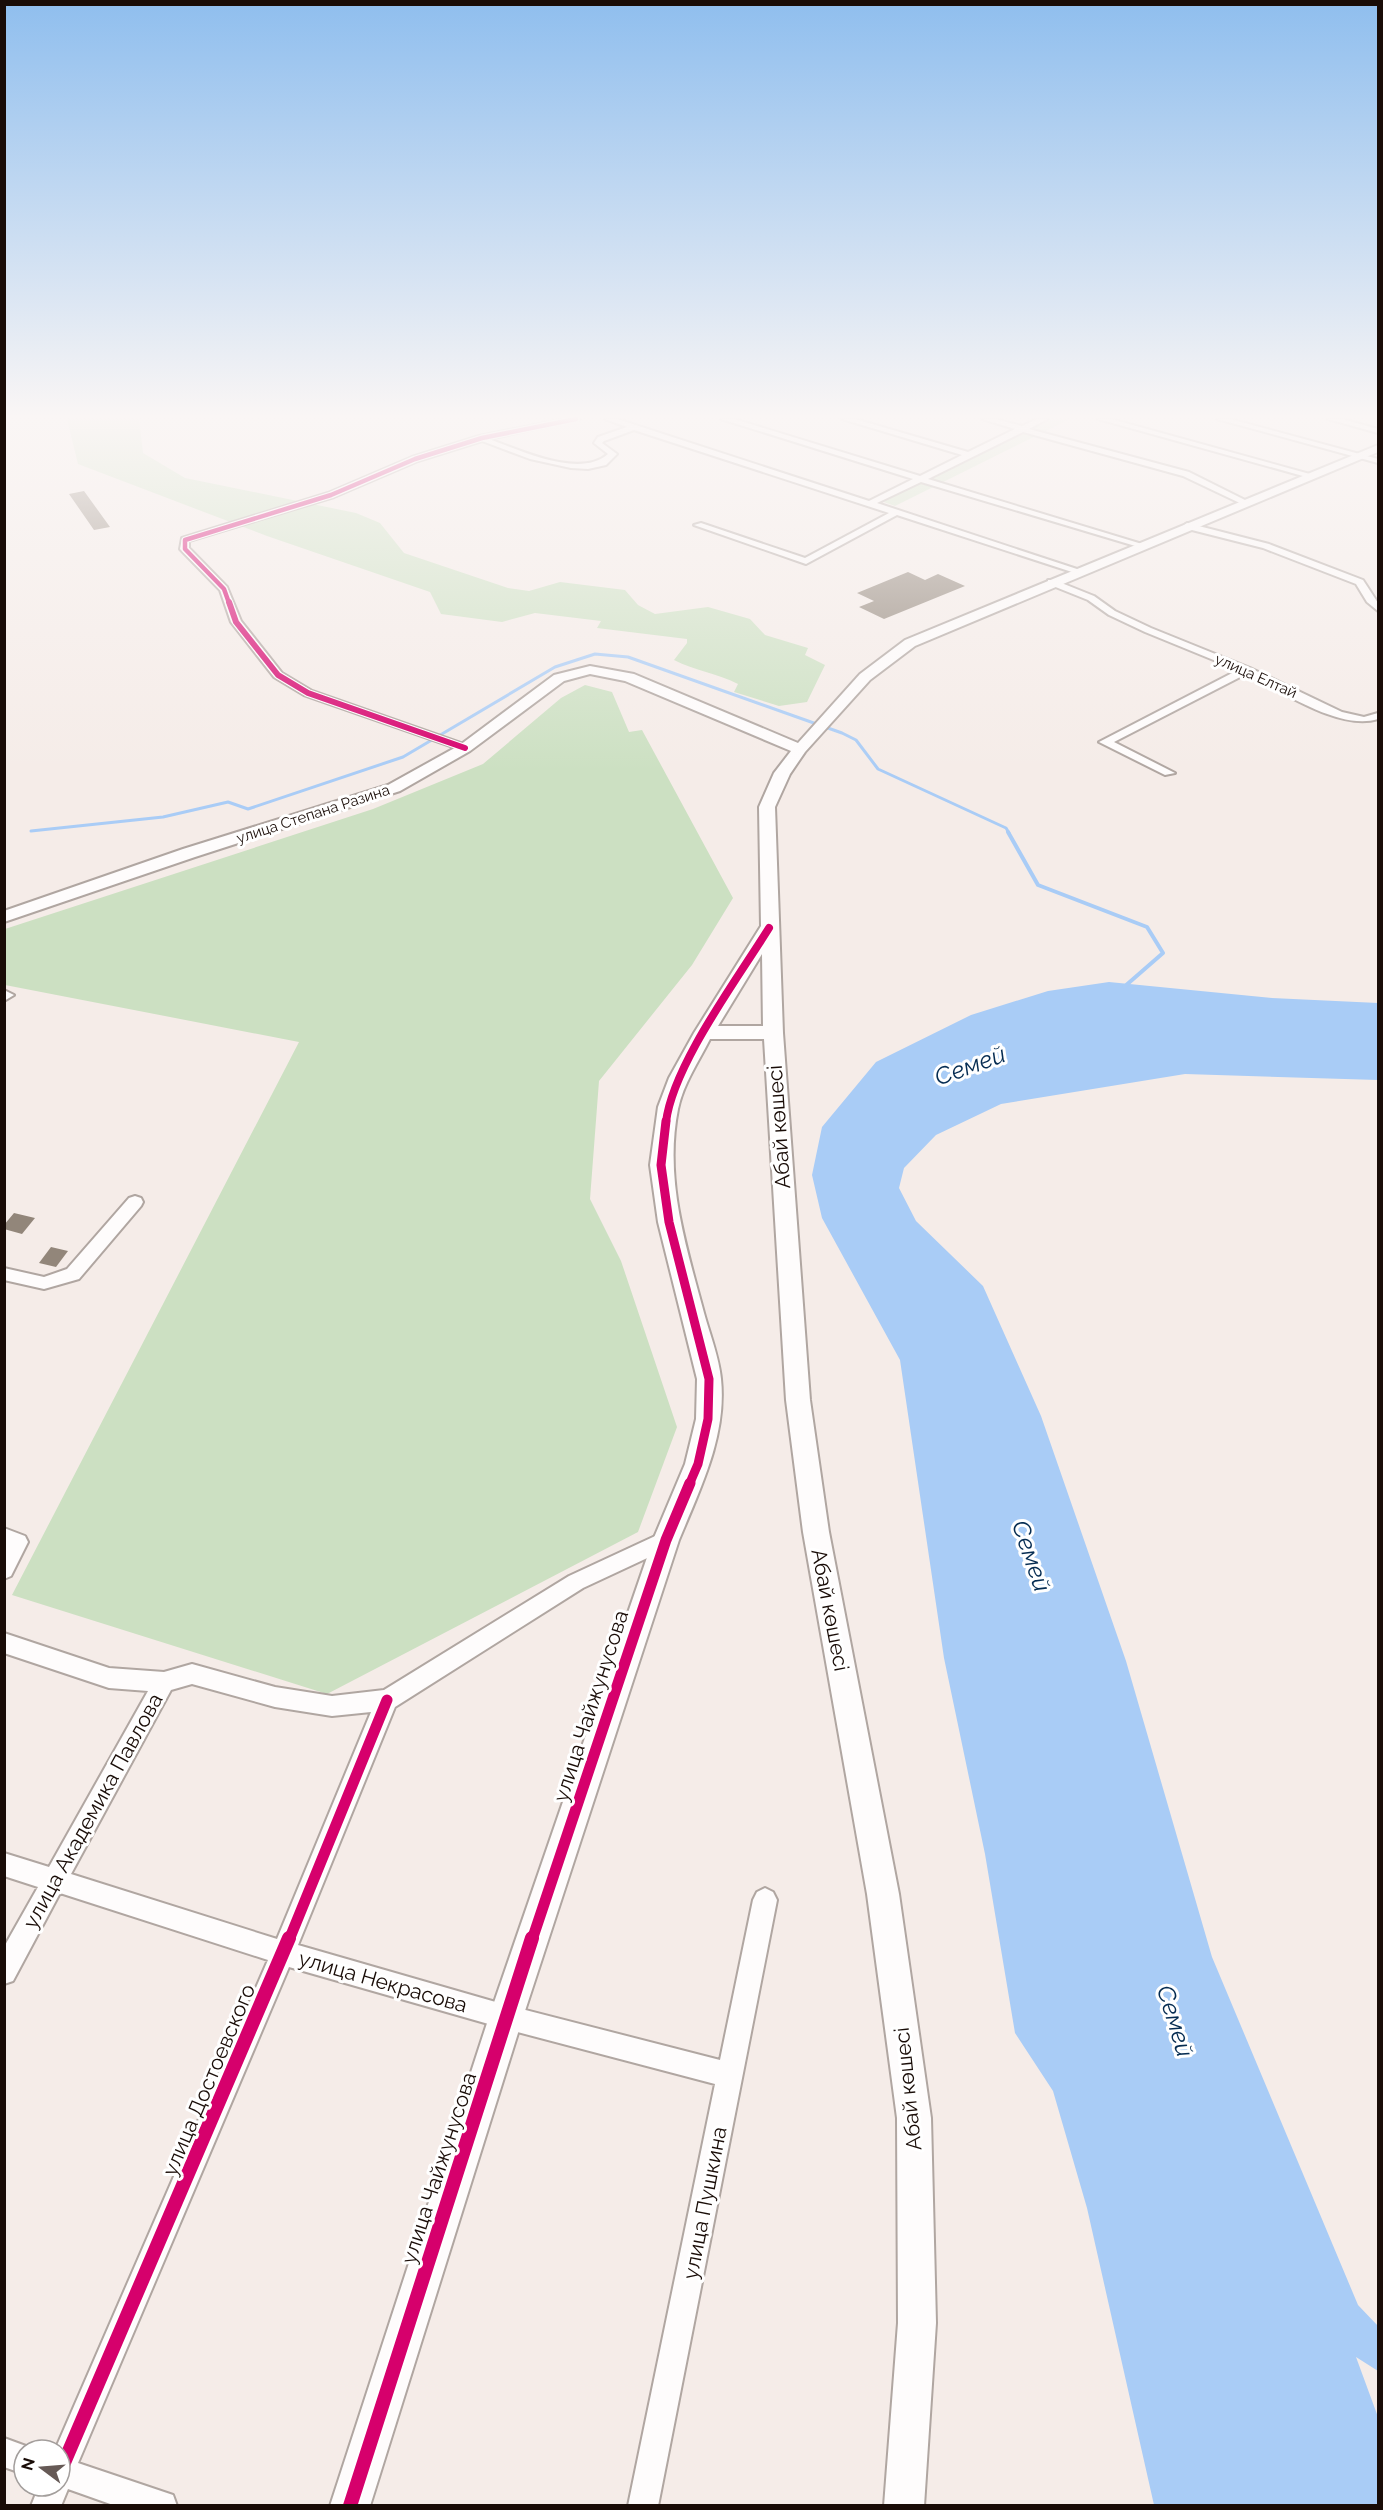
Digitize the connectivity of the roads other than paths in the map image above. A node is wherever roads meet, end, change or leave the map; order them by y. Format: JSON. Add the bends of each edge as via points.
{"nodes":[{"id":1,"x":198,"y":536,"type":"edge"},
{"id":2,"x":731,"y":536,"type":"edge"},
{"id":3,"x":852,"y":536,"type":"edge"},
{"id":4,"x":971,"y":536,"type":"edge"},
{"id":5,"x":1107,"y":536,"type":"edge"},
{"id":6,"x":1163,"y":536,"type":"edge"},
{"id":7,"x":1227,"y":536,"type":"edge"},
{"id":8,"x":1139,"y":546,"type":"junction"},
{"id":9,"x":1078,"y":571,"type":"junction"},
{"id":10,"x":1051,"y":582,"type":"junction"},
{"id":11,"x":1378,"y":608,"type":"edge"},
{"id":12,"x":1246,"y":670,"type":"junction"},
{"id":13,"x":1378,"y":716,"type":"edge"},
{"id":14,"x":465,"y":748,"type":"junction"},
{"id":15,"x":800,"y":749,"type":"junction"},
{"id":16,"x":1168,"y":773,"type":"dead end"},
{"id":17,"x":4,"y":917,"type":"edge"},
{"id":18,"x":769,"y":928,"type":"junction"},
{"id":19,"x":772,"y":1032,"type":"junction"},
{"id":20,"x":704,"y":1033,"type":"junction"},
{"id":21,"x":135,"y":1202,"type":"dead end"},
{"id":22,"x":4,"y":1274,"type":"edge"},
{"id":23,"x":11,"y":1539,"type":"edge"},
{"id":24,"x":666,"y":1540,"type":"junction"},
{"id":25,"x":4,"y":1570,"type":"edge"},
{"id":26,"x":4,"y":1643,"type":"edge"},
{"id":27,"x":164,"y":1682,"type":"junction"},
{"id":28,"x":387,"y":1700,"type":"junction"},
{"id":29,"x":4,"y":1864,"type":"edge"},
{"id":30,"x":55,"y":1880,"type":"junction"},
{"id":31,"x":765,"y":1900,"type":"dead end"},
{"id":32,"x":284,"y":1953,"type":"junction"},
{"id":33,"x":4,"y":1972,"type":"edge"},
{"id":34,"x":506,"y":2017,"type":"junction"},
{"id":35,"x":730,"y":2075,"type":"junction"},
{"id":36,"x":72,"y":2444,"type":"edge"},
{"id":37,"x":72,"y":2476,"type":"edge"},
{"id":38,"x":162,"y":2505,"type":"edge"},
{"id":39,"x":350,"y":2505,"type":"edge"},
{"id":40,"x":643,"y":2505,"type":"edge"},
{"id":41,"x":904,"y":2505,"type":"edge"}],
"edges":[{"from":1,"to":14,"type":"street","via":[[185,540],[185,549],[224,589],[236,622],[278,675],[308,693]]},
{"from":2,"to":3,"type":"street","via":[[806,561]]},
{"from":4,"to":9,"type":"street"},
{"from":5,"to":8,"type":"street"},
{"from":6,"to":8,"type":"street","name":"Абай көшесі"},
{"from":7,"to":11,"type":"street","via":[[1266,546],[1360,582]]},
{"from":8,"to":9,"type":"street","name":"Абай көшесі"},
{"from":9,"to":10,"type":"street","name":"Абай көшесі"},
{"from":10,"to":12,"type":"street","name":"улица Елтай","via":[[1091,598],[1148,630]]},
{"from":10,"to":15,"type":"street","name":"Абай көшесі","via":[[910,643],[873,669]]},
{"from":12,"to":13,"type":"street","name":"улица Елтай","via":[[1338,715],[1364,720]]},
{"from":12,"to":16,"type":"street","via":[[1105,742]]},
{"from":14,"to":15,"type":"street","name":"улица Степана Разина","via":[[559,678],[590,670],[629,677]]},
{"from":14,"to":17,"type":"street","name":"улица Степана Разина","via":[[394,788]]},
{"from":15,"to":18,"type":"street","name":"Абай көшесі","via":[[782,773],[767,807]]},
{"from":18,"to":19,"type":"street","name":"Абай көшесі"},
{"from":18,"to":20,"type":"street","name":"улица Чайжунусова"},
{"from":19,"to":20,"type":"street"},
{"from":19,"to":41,"type":"street","name":"Абай көшесі","via":[[798,1400],[816,1532],[884,1894],[914,2118],[917,2323]]},
{"from":20,"to":24,"type":"street","name":"улица Чайжунусова","via":[[668,1107],[661,1165],[669,1222],[709,1379],[708,1419],[698,1464]]},
{"from":21,"to":22,"type":"street","via":[[73,1274],[44,1283]]},
{"from":23,"to":25,"type":"street"},
{"from":24,"to":28,"type":"street","via":[[576,1582]]},
{"from":24,"to":34,"type":"street","name":"улица Чайжунусова"},
{"from":26,"to":27,"type":"street","name":"улица Академика Павлова","via":[[109,1678]]},
{"from":27,"to":28,"type":"street","name":"улица Академика Павлова","via":[[192,1674],[275,1697],[332,1706]]},
{"from":27,"to":30,"type":"street","name":"улица Академика Павлова"},
{"from":28,"to":32,"type":"street","name":"улица Достоевского"},
{"from":29,"to":30,"type":"street","name":"улица Некрасова"},
{"from":30,"to":32,"type":"street","name":"улица Некрасова"},
{"from":30,"to":33,"type":"street","name":"улица Академика Павлова"},
{"from":31,"to":35,"type":"street","name":"улица Пушкина"},
{"from":32,"to":34,"type":"street","name":"улица Некрасова"},
{"from":32,"to":36,"type":"street","name":"улица Достоевского"},
{"from":34,"to":35,"type":"street","name":"улица Некрасова"},
{"from":34,"to":39,"type":"street","name":"улица Чайжунусова"},
{"from":35,"to":40,"type":"street","name":"улица Пушкина"},
{"from":37,"to":38,"type":"street"}]}
